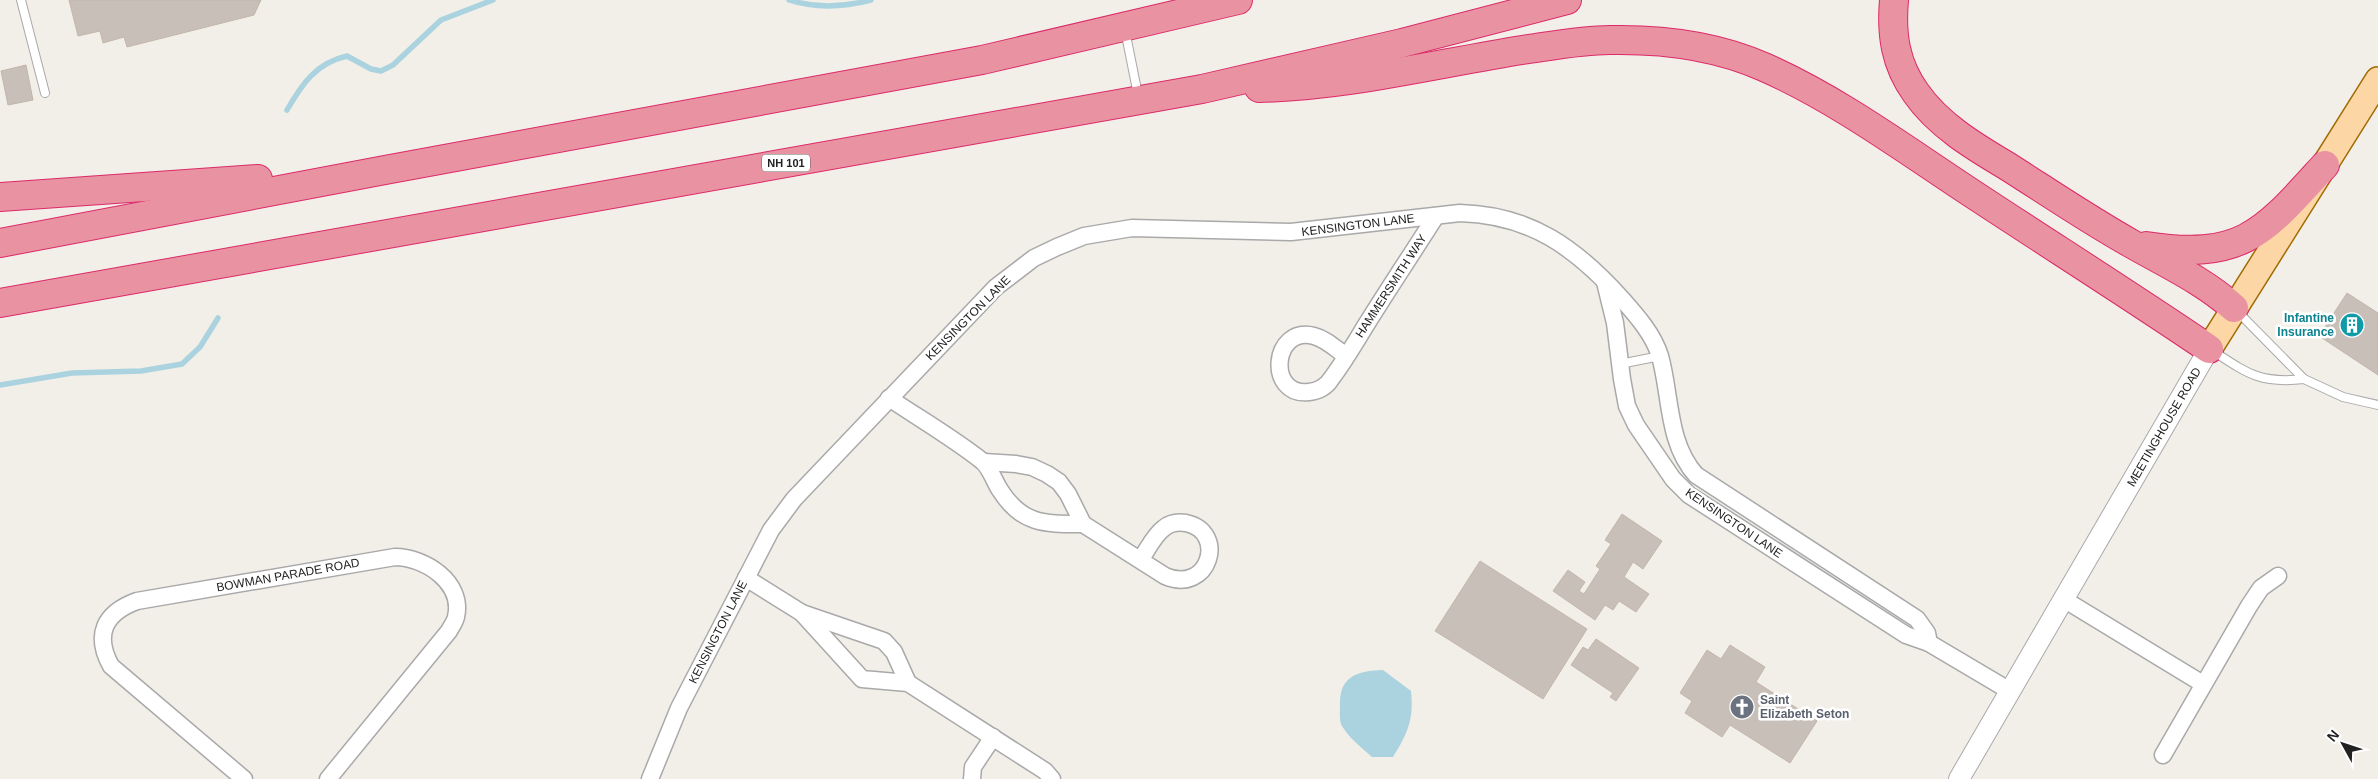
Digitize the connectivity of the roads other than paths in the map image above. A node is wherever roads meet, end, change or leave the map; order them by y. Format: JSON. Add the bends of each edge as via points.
{"nodes":[{"id":1,"x":21,"y":0,"type":"edge"},
{"id":2,"x":1166,"y":0,"type":"edge"},
{"id":3,"x":1238,"y":0,"type":"edge"},
{"id":4,"x":1567,"y":0,"type":"edge"},
{"id":5,"x":1894,"y":0,"type":"edge"},
{"id":6,"x":1125,"y":28,"type":"junction"},
{"id":7,"x":982,"y":60,"type":"junction"},
{"id":8,"x":2378,"y":80,"type":"edge"},
{"id":9,"x":1202,"y":89,"type":"junction"},
{"id":10,"x":44,"y":93,"type":"dead end"},
{"id":11,"x":1139,"y":99,"type":"junction"},
{"id":12,"x":2324,"y":165,"type":"junction"},
{"id":13,"x":384,"y":170,"type":"junction"},
{"id":14,"x":0,"y":197,"type":"edge"},
{"id":15,"x":1436,"y":216,"type":"junction"},
{"id":16,"x":0,"y":243,"type":"edge"},
{"id":17,"x":2130,"y":243,"type":"junction"},
{"id":18,"x":1604,"y":280,"type":"junction"},
{"id":19,"x":0,"y":303,"type":"edge"},
{"id":20,"x":2234,"y":308,"type":"junction"},
{"id":21,"x":2209,"y":349,"type":"junction"},
{"id":22,"x":1346,"y":356,"type":"dead end"},
{"id":23,"x":1660,"y":356,"type":"junction"},
{"id":24,"x":1620,"y":364,"type":"junction"},
{"id":25,"x":2304,"y":379,"type":"junction"},
{"id":26,"x":890,"y":398,"type":"junction"},
{"id":27,"x":2378,"y":406,"type":"edge"},
{"id":28,"x":984,"y":462,"type":"junction"},
{"id":29,"x":1740,"y":517,"type":"junction"},
{"id":30,"x":1083,"y":524,"type":"junction"},
{"id":31,"x":1141,"y":559,"type":"dead end"},
{"id":32,"x":2278,"y":576,"type":"dead end"},
{"id":33,"x":746,"y":578,"type":"junction"},
{"id":34,"x":2065,"y":600,"type":"junction"},
{"id":35,"x":802,"y":613,"type":"junction"},
{"id":36,"x":1910,"y":614,"type":"junction"},
{"id":37,"x":1899,"y":631,"type":"junction"},
{"id":38,"x":1929,"y":643,"type":"junction"},
{"id":39,"x":908,"y":683,"type":"junction"},
{"id":40,"x":2203,"y":684,"type":"junction"},
{"id":41,"x":2010,"y":691,"type":"junction"},
{"id":42,"x":993,"y":737,"type":"junction"},
{"id":43,"x":2163,"y":755,"type":"dead end"},
{"id":44,"x":244,"y":779,"type":"edge"},
{"id":45,"x":328,"y":779,"type":"edge"},
{"id":46,"x":650,"y":779,"type":"edge"},
{"id":47,"x":972,"y":779,"type":"edge"},
{"id":48,"x":1052,"y":779,"type":"edge"},
{"id":49,"x":1959,"y":779,"type":"edge"}],
"edges":[{"from":1,"to":10,"type":"lane"},
{"from":2,"to":7,"type":"highway","via":[[1052,33]]},
{"from":3,"to":6,"type":"highway"},
{"from":4,"to":9,"type":"highway","number":"NH 101","via":[[1402,43]]},
{"from":5,"to":17,"type":"highway","via":[[1892,38],[1903,72],[1931,112],[1988,155]]},
{"from":6,"to":7,"type":"highway"},
{"from":6,"to":11,"type":"lane"},
{"from":7,"to":13,"type":"highway"},
{"from":8,"to":12,"type":"main road","name":"MEETINGHOUSE ROAD"},
{"from":9,"to":11,"type":"highway","number":"NH 101"},
{"from":9,"to":21,"type":"highway","via":[[1304,87],[1511,52],[1610,40],[1657,41],[1729,55],[1762,66],[1833,104]]},
{"from":11,"to":19,"type":"highway","number":"NH 101"},
{"from":12,"to":17,"type":"highway","via":[[2277,217],[2240,241],[2176,251]]},
{"from":12,"to":20,"type":"main road","name":"MEETINGHOUSE ROAD"},
{"from":13,"to":14,"type":"highway"},
{"from":13,"to":16,"type":"highway"},
{"from":15,"to":18,"type":"street","name":"KENSINGTON LANE","via":[[1483,213],[1530,226],[1570,250]]},
{"from":15,"to":22,"type":"street","name":"HAMMERSMITH WAY"},
{"from":15,"to":26,"type":"street","name":"KENSINGTON LANE","via":[[1316,231],[1132,228],[1080,238],[1034,258],[1013,272],[978,304]]},
{"from":17,"to":20,"type":"highway","via":[[2218,293]]},
{"from":18,"to":23,"type":"street","name":"KENSINGTON LANE","via":[[1648,331]]},
{"from":18,"to":24,"type":"street","name":"KENSINGTON LANE","via":[[1615,323]]},
{"from":20,"to":21,"type":"main road","name":"MEETINGHOUSE ROAD"},
{"from":20,"to":25,"type":"lane"},
{"from":21,"to":25,"type":"lane","via":[[2262,379]]},
{"from":21,"to":34,"type":"street","name":"MEETINGHOUSE ROAD"},
{"from":23,"to":24,"type":"lane"},
{"from":23,"to":29,"type":"street","name":"KENSINGTON LANE","via":[[1672,422],[1683,456],[1689,467]]},
{"from":24,"to":29,"type":"street","name":"KENSINGTON LANE","via":[[1628,406],[1659,461],[1689,495]]},
{"from":25,"to":27,"type":"lane","via":[[2343,397]]},
{"from":26,"to":28,"type":"street"},
{"from":26,"to":33,"type":"street","name":"KENSINGTON LANE","via":[[794,499],[771,530]]},
{"from":28,"to":30,"type":"street","via":[[1032,467],[1047,474],[1059,482]]},
{"from":28,"to":30,"type":"street","via":[[1000,491],[1022,514],[1035,522]]},
{"from":29,"to":36,"type":"street","name":"KENSINGTON LANE"},
{"from":29,"to":37,"type":"street","name":"KENSINGTON LANE"},
{"from":30,"to":31,"type":"street"},
{"from":32,"to":40,"type":"street","via":[[2260,588]]},
{"from":33,"to":35,"type":"street"},
{"from":33,"to":46,"type":"street","name":"KENSINGTON LANE","via":[[679,708]]},
{"from":34,"to":40,"type":"street"},
{"from":34,"to":41,"type":"street","name":"MEETINGHOUSE ROAD"},
{"from":35,"to":39,"type":"street","via":[[862,679]]},
{"from":35,"to":39,"type":"street","via":[[884,641],[894,652]]},
{"from":36,"to":37,"type":"lane"},
{"from":36,"to":38,"type":"street","name":"KENSINGTON LANE","via":[[1927,633]]},
{"from":37,"to":38,"type":"street","name":"KENSINGTON LANE"},
{"from":38,"to":41,"type":"street","name":"KENSINGTON LANE"},
{"from":39,"to":42,"type":"street"},
{"from":40,"to":43,"type":"street"},
{"from":41,"to":49,"type":"street","name":"MEETINGHOUSE ROAD"},
{"from":42,"to":47,"type":"street","via":[[973,767]]},
{"from":42,"to":48,"type":"street"},
{"from":44,"to":45,"type":"street","name":"BOWMAN PARADE ROAD","via":[[111,666],[103,643],[108,620],[115,612],[137,601],[394,557],[409,557],[424,563],[445,579],[453,592],[456,618],[449,631]]}]}
